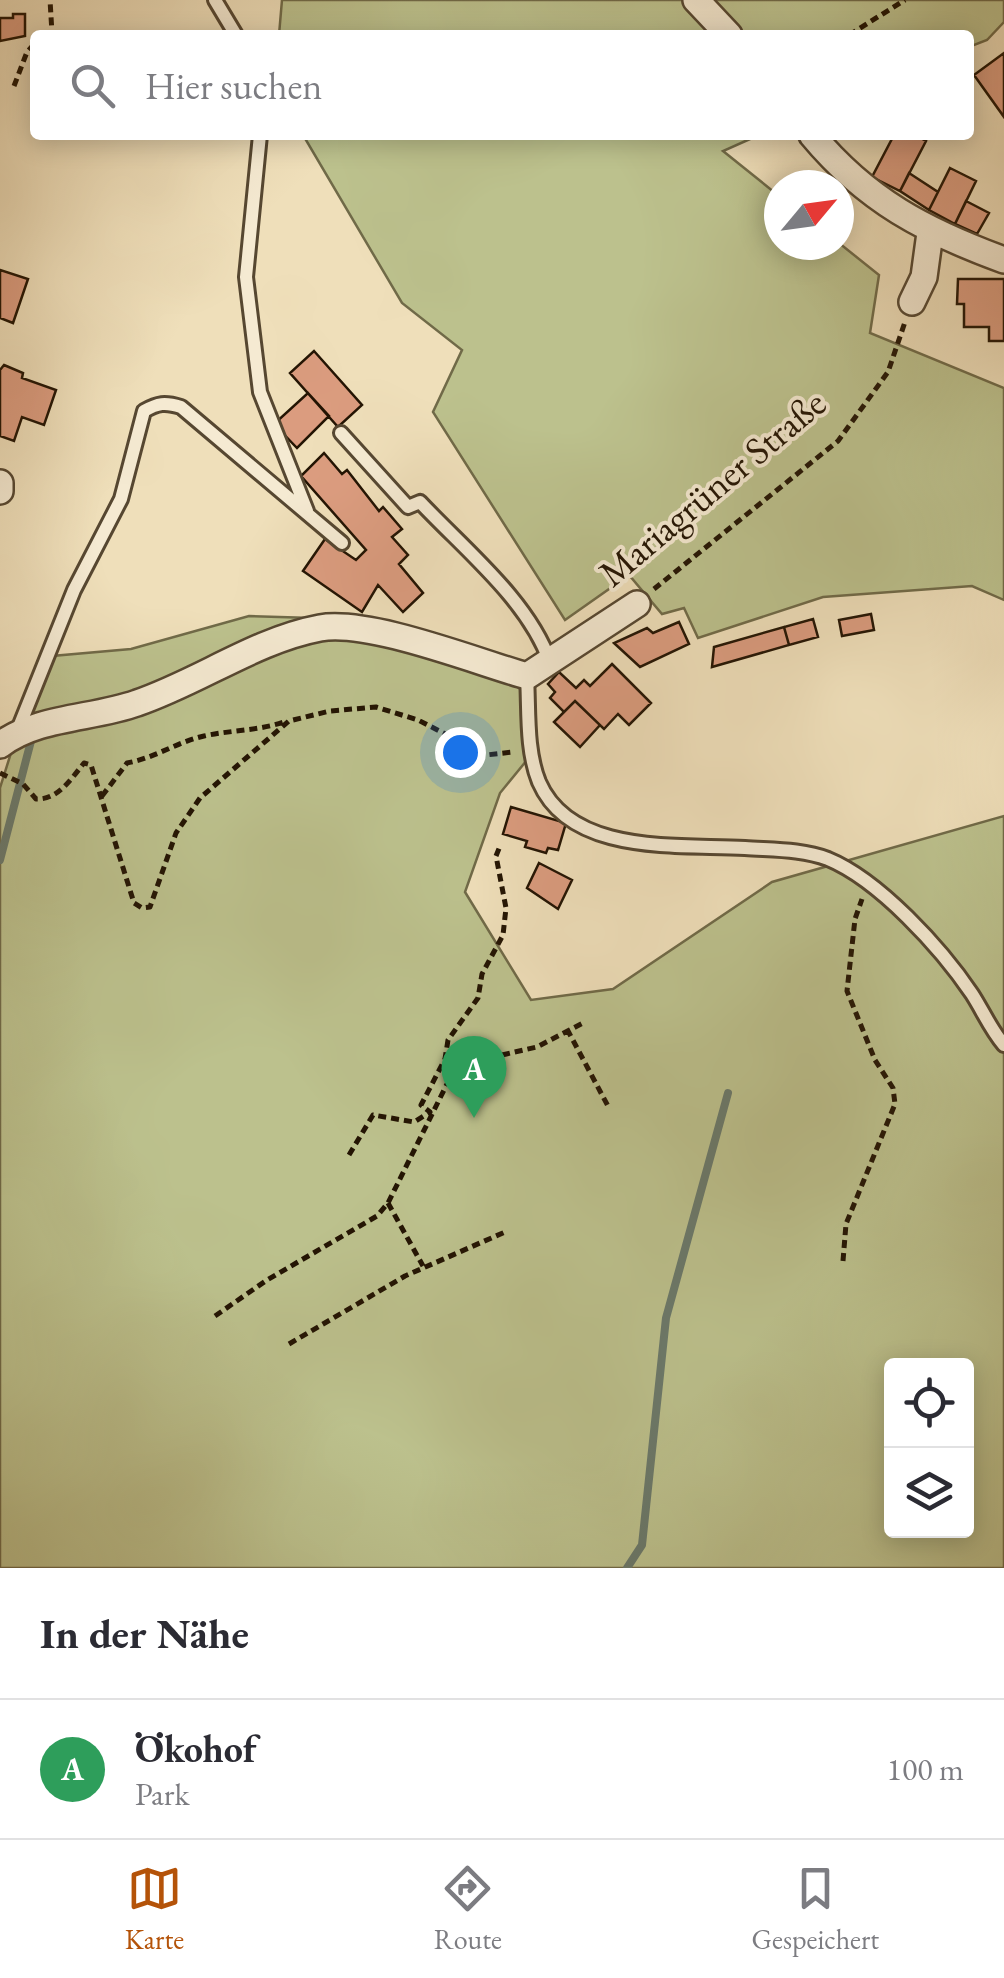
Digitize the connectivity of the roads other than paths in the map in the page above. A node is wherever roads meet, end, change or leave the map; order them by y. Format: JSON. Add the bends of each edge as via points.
{"nodes":[{"id":1,"x":214,"y":0,"type":"edge"},
{"id":2,"x":696,"y":0,"type":"edge"},
{"id":3,"x":233,"y":30,"type":"edge"},
{"id":4,"x":724,"y":30,"type":"edge"},
{"id":5,"x":260,"y":140,"type":"edge"},
{"id":6,"x":817,"y":140,"type":"edge"},
{"id":7,"x":930,"y":233,"type":"junction"},
{"id":8,"x":1004,"y":260,"type":"edge"},
{"id":9,"x":912,"y":302,"type":"road end"},
{"id":10,"x":340,"y":433,"type":"dead end"},
{"id":11,"x":308,"y":514,"type":"junction"},
{"id":12,"x":342,"y":542,"type":"dead end"},
{"id":13,"x":636,"y":604,"type":"road end"},
{"id":14,"x":550,"y":662,"type":"junction"},
{"id":15,"x":528,"y":676,"type":"junction"},
{"id":16,"x":8,"y":738,"type":"edge"},
{"id":17,"x":1004,"y":1045,"type":"edge"}],
"edges":[{"from":1,"to":3,"type":"lane"},
{"from":2,"to":4,"type":"street"},
{"from":5,"to":11,"type":"lane","via":[[246,277],[260,392]]},
{"from":6,"to":7,"type":"street","via":[[864,188]]},
{"from":7,"to":8,"type":"street"},
{"from":7,"to":9,"type":"street","via":[[924,277]]},
{"from":10,"to":14,"type":"lane","via":[[408,506],[420,502],[513,602]]},
{"from":11,"to":12,"type":"lane"},
{"from":11,"to":16,"type":"lane","via":[[180,407],[166,402],[144,411],[121,499]]},
{"from":13,"to":14,"type":"street","name":"Mariagrüner Straße"},
{"from":14,"to":15,"type":"street","name":"Mariagrüner Straße"},
{"from":15,"to":16,"type":"street","via":[[367,630],[322,628],[137,704]]},
{"from":15,"to":17,"type":"lane","via":[[530,747],[539,782],[556,809],[586,830],[632,841],[827,859],[868,882],[934,948]]}]}
